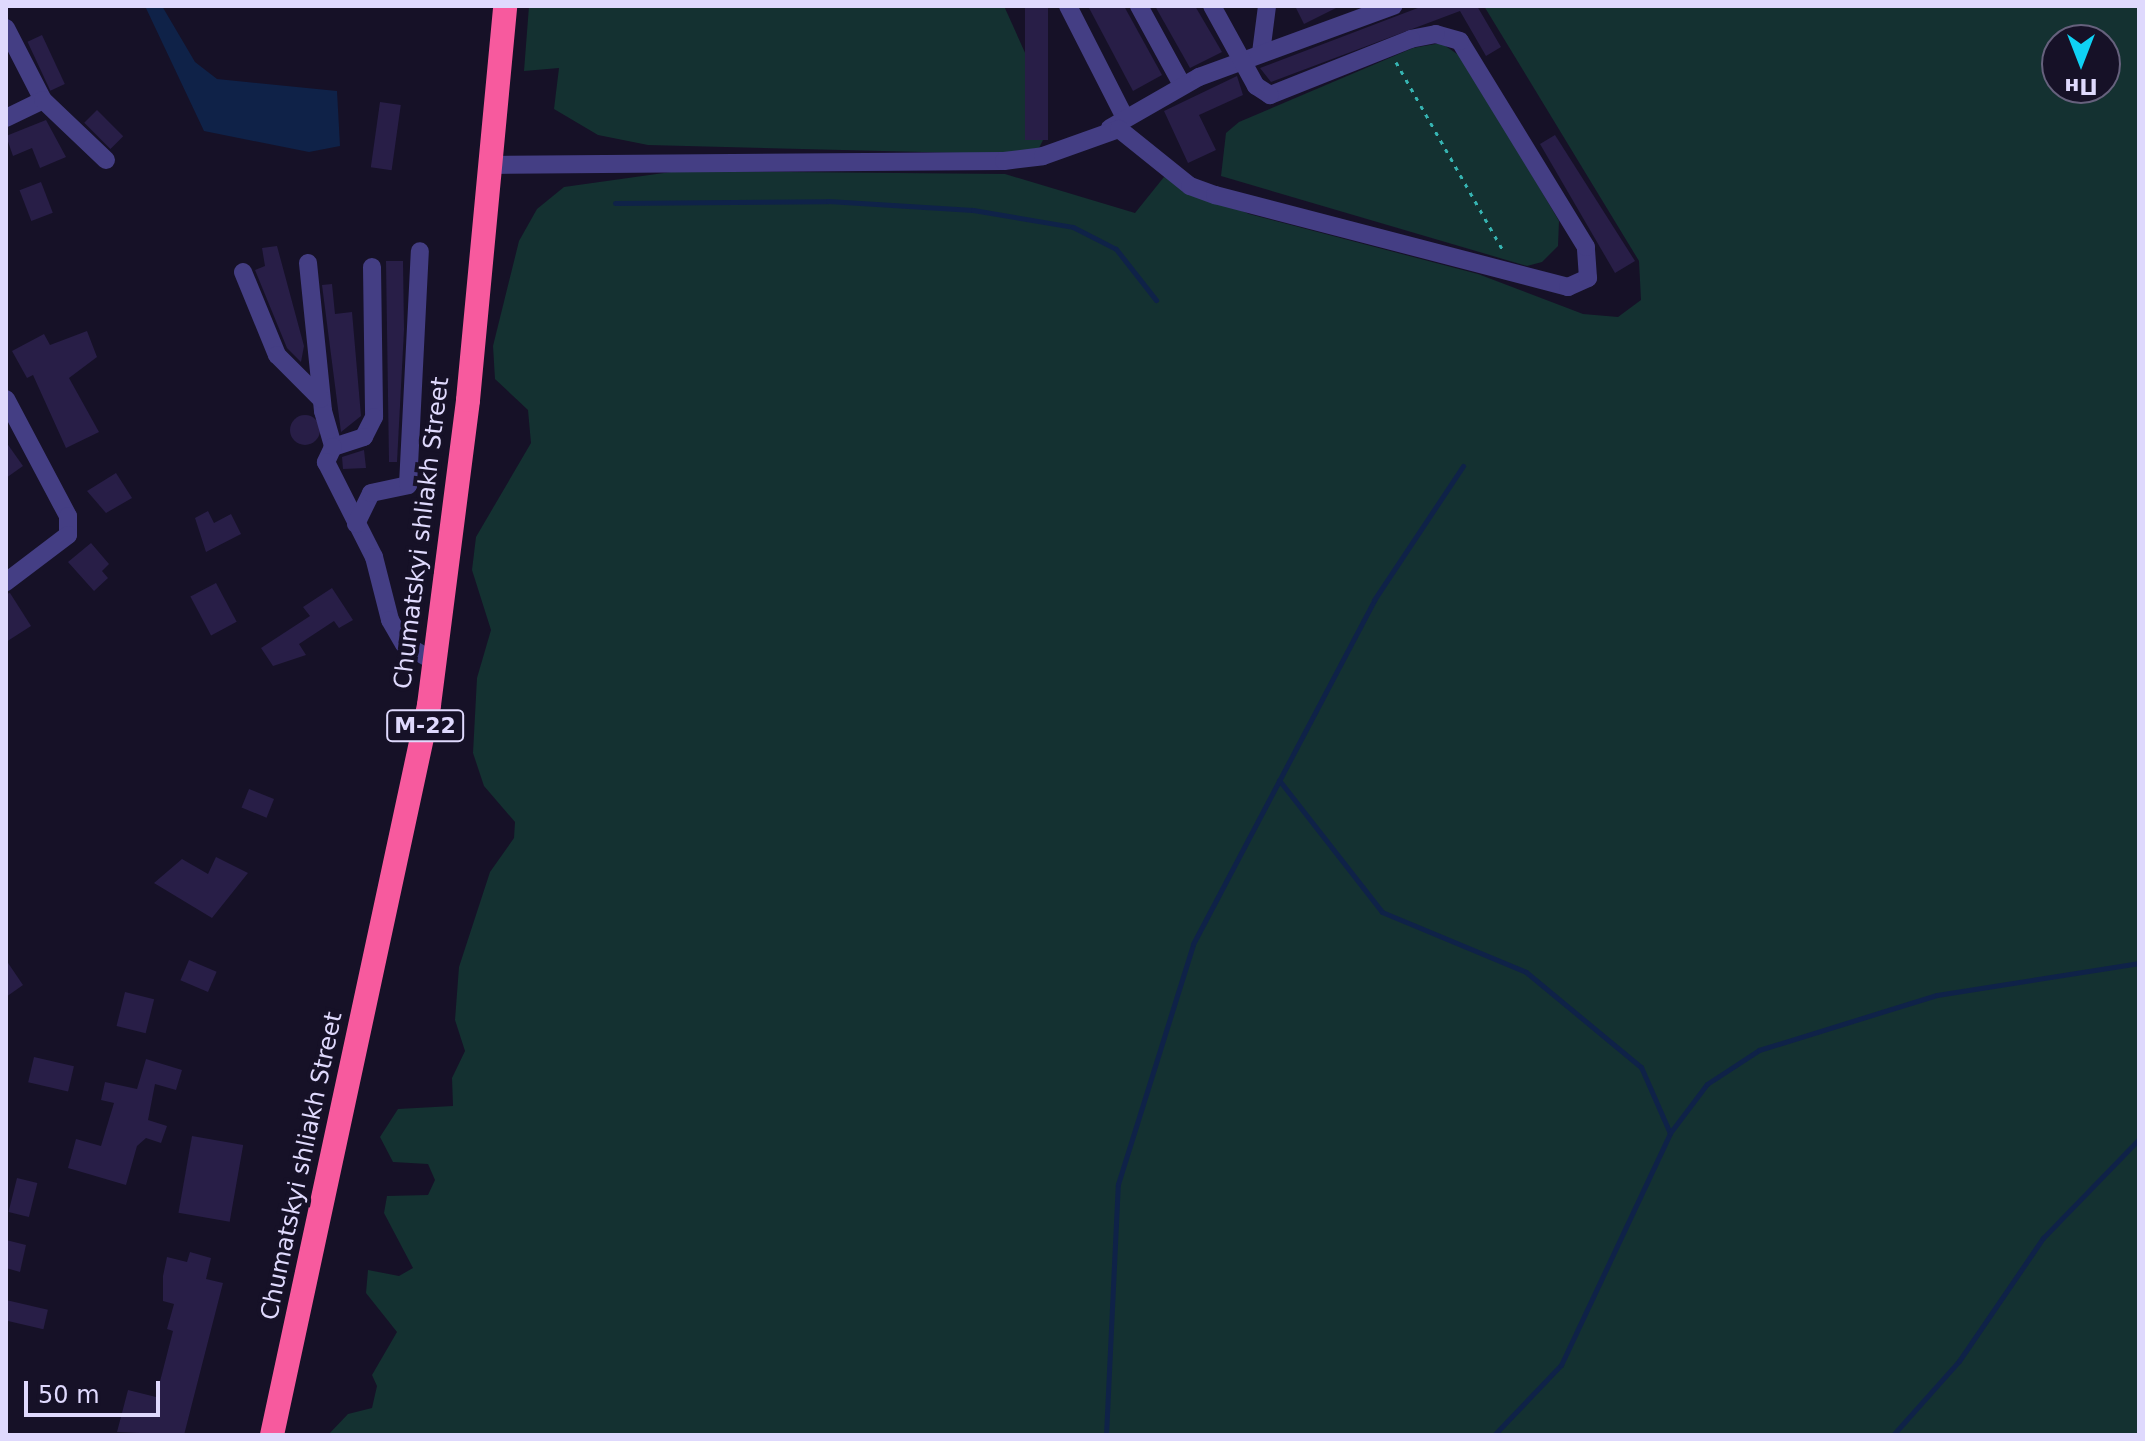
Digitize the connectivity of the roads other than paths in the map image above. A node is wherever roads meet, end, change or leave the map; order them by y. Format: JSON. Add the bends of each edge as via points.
{"nodes":[{"id":1,"x":505,"y":6,"type":"edge"},
{"id":2,"x":1068,"y":6,"type":"edge"},
{"id":3,"x":1139,"y":6,"type":"edge"},
{"id":4,"x":1212,"y":6,"type":"edge"},
{"id":5,"x":1267,"y":6,"type":"edge"},
{"id":6,"x":1393,"y":6,"type":"edge"},
{"id":7,"x":1351,"y":13,"type":"edge"},
{"id":8,"x":6,"y":28,"type":"edge"},
{"id":9,"x":1261,"y":53,"type":"junction"},
{"id":10,"x":1242,"y":59,"type":"junction"},
{"id":11,"x":1182,"y":85,"type":"junction"},
{"id":12,"x":43,"y":100,"type":"junction"},
{"id":13,"x":6,"y":118,"type":"edge"},
{"id":14,"x":1118,"y":123,"type":"junction"},
{"id":15,"x":106,"y":160,"type":"dead end"},
{"id":16,"x":489,"y":165,"type":"junction"},
{"id":17,"x":420,"y":251,"type":"dead end"},
{"id":18,"x":308,"y":263,"type":"dead end"},
{"id":19,"x":372,"y":267,"type":"dead end"},
{"id":20,"x":243,"y":272,"type":"dead end"},
{"id":21,"x":6,"y":399,"type":"edge"},
{"id":22,"x":321,"y":399,"type":"junction"},
{"id":23,"x":333,"y":447,"type":"junction"},
{"id":24,"x":356,"y":524,"type":"junction"},
{"id":25,"x":6,"y":582,"type":"edge"},
{"id":26,"x":435,"y":662,"type":"junction"},
{"id":27,"x":272,"y":1435,"type":"edge"}],
"edges":[{"from":1,"to":16,"type":"highway","name":"Chumatskyi shliakh Street","number":"М-22"},
{"from":2,"to":14,"type":"street"},
{"from":3,"to":11,"type":"street"},
{"from":4,"to":10,"type":"street"},
{"from":5,"to":9,"type":"street"},
{"from":6,"to":7,"type":"street"},
{"from":7,"to":9,"type":"street"},
{"from":8,"to":12,"type":"street"},
{"from":9,"to":10,"type":"street"},
{"from":10,"to":11,"type":"street"},
{"from":10,"to":14,"type":"street","via":[[1259,91],[1270,95],[1436,34],[1465,46],[1592,265],[1578,286],[1203,191]]},
{"from":11,"to":14,"type":"street"},
{"from":12,"to":13,"type":"street"},
{"from":12,"to":15,"type":"street"},
{"from":14,"to":16,"type":"street","via":[[1043,156],[1004,161]]},
{"from":16,"to":26,"type":"highway","name":"Chumatskyi shliakh Street","number":"М-22"},
{"from":17,"to":24,"type":"street","via":[[408,485],[371,493]]},
{"from":18,"to":22,"type":"street"},
{"from":19,"to":23,"type":"street","via":[[374,417],[364,437]]},
{"from":20,"to":22,"type":"street","via":[[277,355]]},
{"from":21,"to":25,"type":"street","via":[[62,495],[68,535]]},
{"from":22,"to":23,"type":"street"},
{"from":23,"to":24,"type":"street","via":[[326,462]]},
{"from":24,"to":26,"type":"street","via":[[374,557],[390,620],[404,644]]},
{"from":26,"to":27,"type":"highway","name":"Chumatskyi shliakh Street","number":"М-22"}]}
